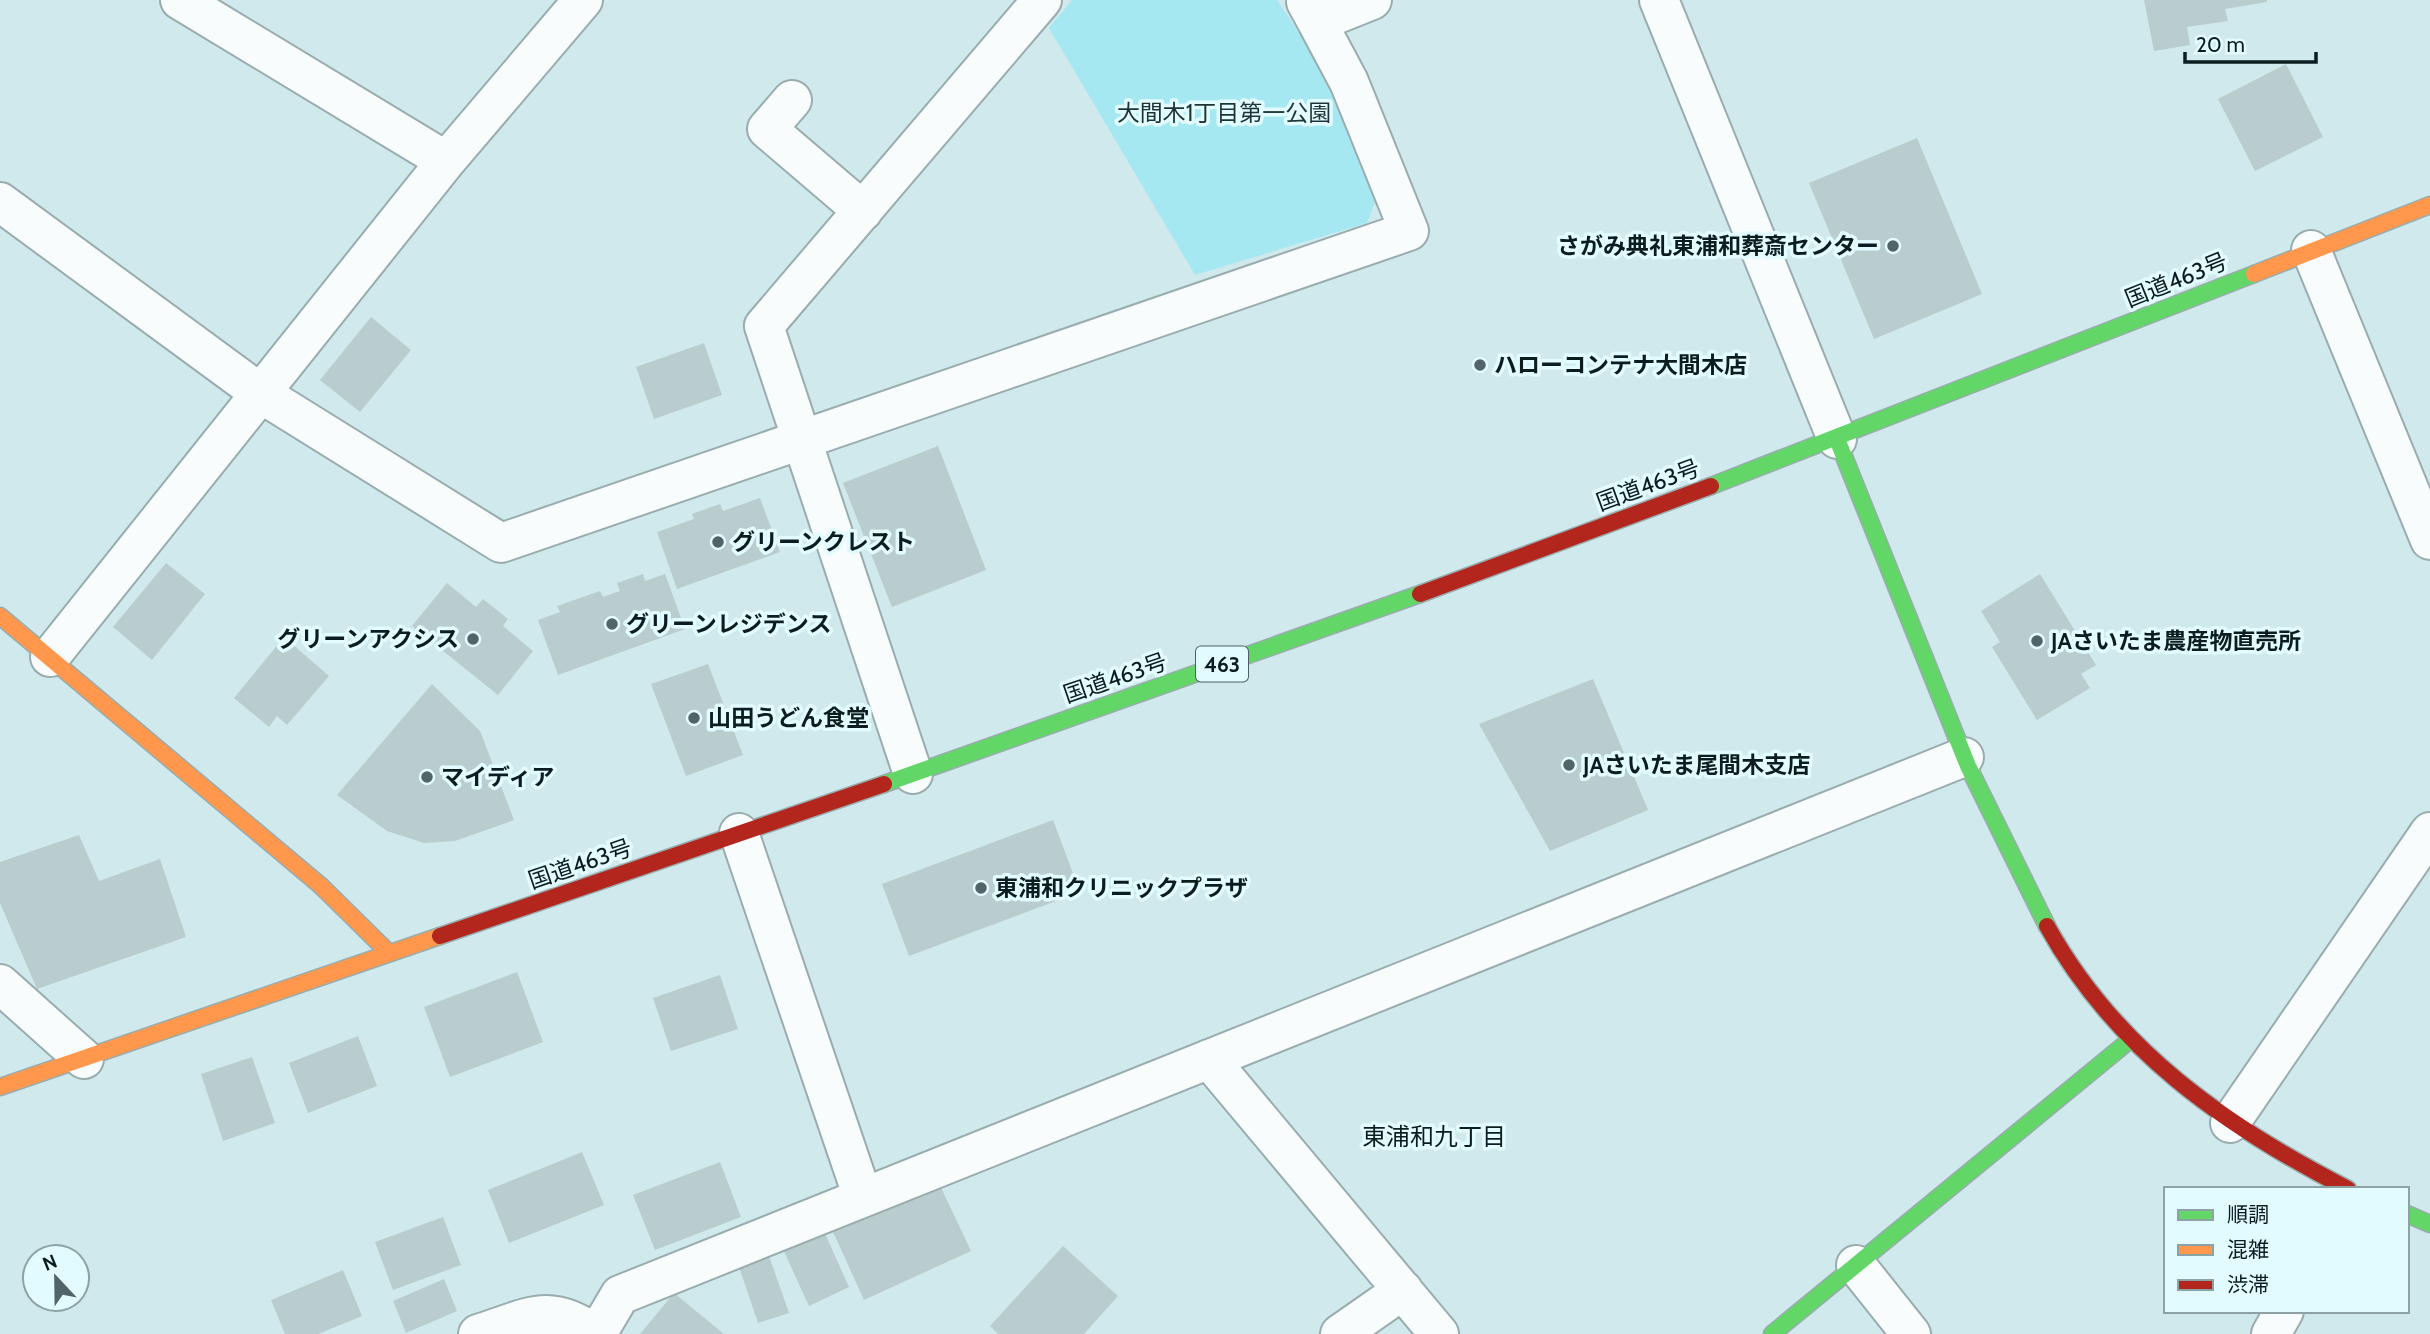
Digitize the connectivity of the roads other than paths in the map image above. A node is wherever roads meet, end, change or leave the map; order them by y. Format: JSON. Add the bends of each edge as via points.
{"nodes":[{"id":1,"x":180,"y":0,"type":"edge"},
{"id":2,"x":583,"y":0,"type":"edge"},
{"id":3,"x":1042,"y":0,"type":"edge"},
{"id":4,"x":1373,"y":0,"type":"edge"},
{"id":5,"x":1659,"y":0,"type":"edge"},
{"id":6,"x":1311,"y":11,"type":"edge"},
{"id":7,"x":792,"y":100,"type":"dead end"},
{"id":8,"x":446,"y":161,"type":"junction"},
{"id":9,"x":0,"y":202,"type":"edge"},
{"id":10,"x":2430,"y":205,"type":"edge"},
{"id":11,"x":863,"y":211,"type":"junction"},
{"id":12,"x":2311,"y":250,"type":"junction"},
{"id":13,"x":260,"y":393,"type":"junction"},
{"id":14,"x":1837,"y":439,"type":"junction"},
{"id":15,"x":800,"y":441,"type":"junction"},
{"id":16,"x":2430,"y":540,"type":"edge"},
{"id":17,"x":0,"y":616,"type":"edge"},
{"id":18,"x":50,"y":657,"type":"junction"},
{"id":19,"x":1964,"y":757,"type":"junction"},
{"id":20,"x":913,"y":774,"type":"junction"},
{"id":21,"x":2430,"y":832,"type":"edge"},
{"id":22,"x":739,"y":833,"type":"junction"},
{"id":23,"x":388,"y":952,"type":"junction"},
{"id":24,"x":0,"y":984,"type":"edge"},
{"id":25,"x":2130,"y":1040,"type":"junction"},
{"id":26,"x":84,"y":1059,"type":"junction"},
{"id":27,"x":1209,"y":1059,"type":"junction"},
{"id":28,"x":0,"y":1087,"type":"edge"},
{"id":29,"x":2230,"y":1123,"type":"junction"},
{"id":30,"x":2344,"y":1187,"type":"edge"},
{"id":31,"x":862,"y":1195,"type":"junction"},
{"id":32,"x":2409,"y":1215,"type":"edge"},
{"id":33,"x":2430,"y":1224,"type":"edge"},
{"id":34,"x":1856,"y":1265,"type":"junction"},
{"id":35,"x":1403,"y":1290,"type":"junction"},
{"id":36,"x":2283,"y":1313,"type":"edge"},
{"id":37,"x":478,"y":1334,"type":"edge"},
{"id":38,"x":596,"y":1334,"type":"edge"},
{"id":39,"x":1340,"y":1334,"type":"edge"},
{"id":40,"x":1439,"y":1334,"type":"edge"},
{"id":41,"x":1772,"y":1334,"type":"edge"},
{"id":42,"x":1911,"y":1334,"type":"edge"},
{"id":43,"x":2272,"y":1334,"type":"edge"}],
"edges":[{"from":1,"to":8,"type":"street"},
{"from":2,"to":8,"type":"street"},
{"from":3,"to":11,"type":"street"},
{"from":4,"to":6,"type":"street"},
{"from":5,"to":14,"type":"street"},
{"from":6,"to":15,"type":"street","via":[[1349,82],[1409,232]]},
{"from":7,"to":11,"type":"street","via":[[767,129]]},
{"from":8,"to":13,"type":"street"},
{"from":9,"to":13,"type":"street"},
{"from":10,"to":12,"type":"main road","name":"国道463号","number":"463"},
{"from":11,"to":15,"type":"street","via":[[764,326]]},
{"from":12,"to":14,"type":"main road","name":"国道463号","number":"463"},
{"from":12,"to":16,"type":"street"},
{"from":13,"to":15,"type":"street","via":[[501,543]]},
{"from":13,"to":18,"type":"street"},
{"from":14,"to":19,"type":"main road"},
{"from":14,"to":20,"type":"main road","name":"国道463号","number":"463","via":[[1380,609]]},
{"from":15,"to":20,"type":"street"},
{"from":17,"to":18,"type":"main road"},
{"from":18,"to":23,"type":"main road","via":[[321,886]]},
{"from":19,"to":25,"type":"main road","via":[[2034,908]]},
{"from":19,"to":27,"type":"street"},
{"from":20,"to":22,"type":"main road","name":"国道463号","number":"463"},
{"from":21,"to":29,"type":"street"},
{"from":22,"to":23,"type":"main road","name":"国道463号","number":"463"},
{"from":22,"to":31,"type":"street"},
{"from":23,"to":26,"type":"main road","name":"国道463号","number":"463"},
{"from":24,"to":26,"type":"street"},
{"from":25,"to":29,"type":"main road"},
{"from":25,"to":34,"type":"main road"},
{"from":26,"to":28,"type":"main road","name":"国道463号","number":"463"},
{"from":27,"to":31,"type":"street"},
{"from":27,"to":35,"type":"street"},
{"from":29,"to":30,"type":"main road"},
{"from":31,"to":38,"type":"street","via":[[620,1295]]},
{"from":32,"to":33,"type":"main road"},
{"from":34,"to":41,"type":"main road"},
{"from":34,"to":42,"type":"street"},
{"from":35,"to":39,"type":"street"},
{"from":35,"to":40,"type":"street"},
{"from":36,"to":43,"type":"street"},
{"from":37,"to":38,"type":"street","via":[[548,1312],[574,1319]]}]}
